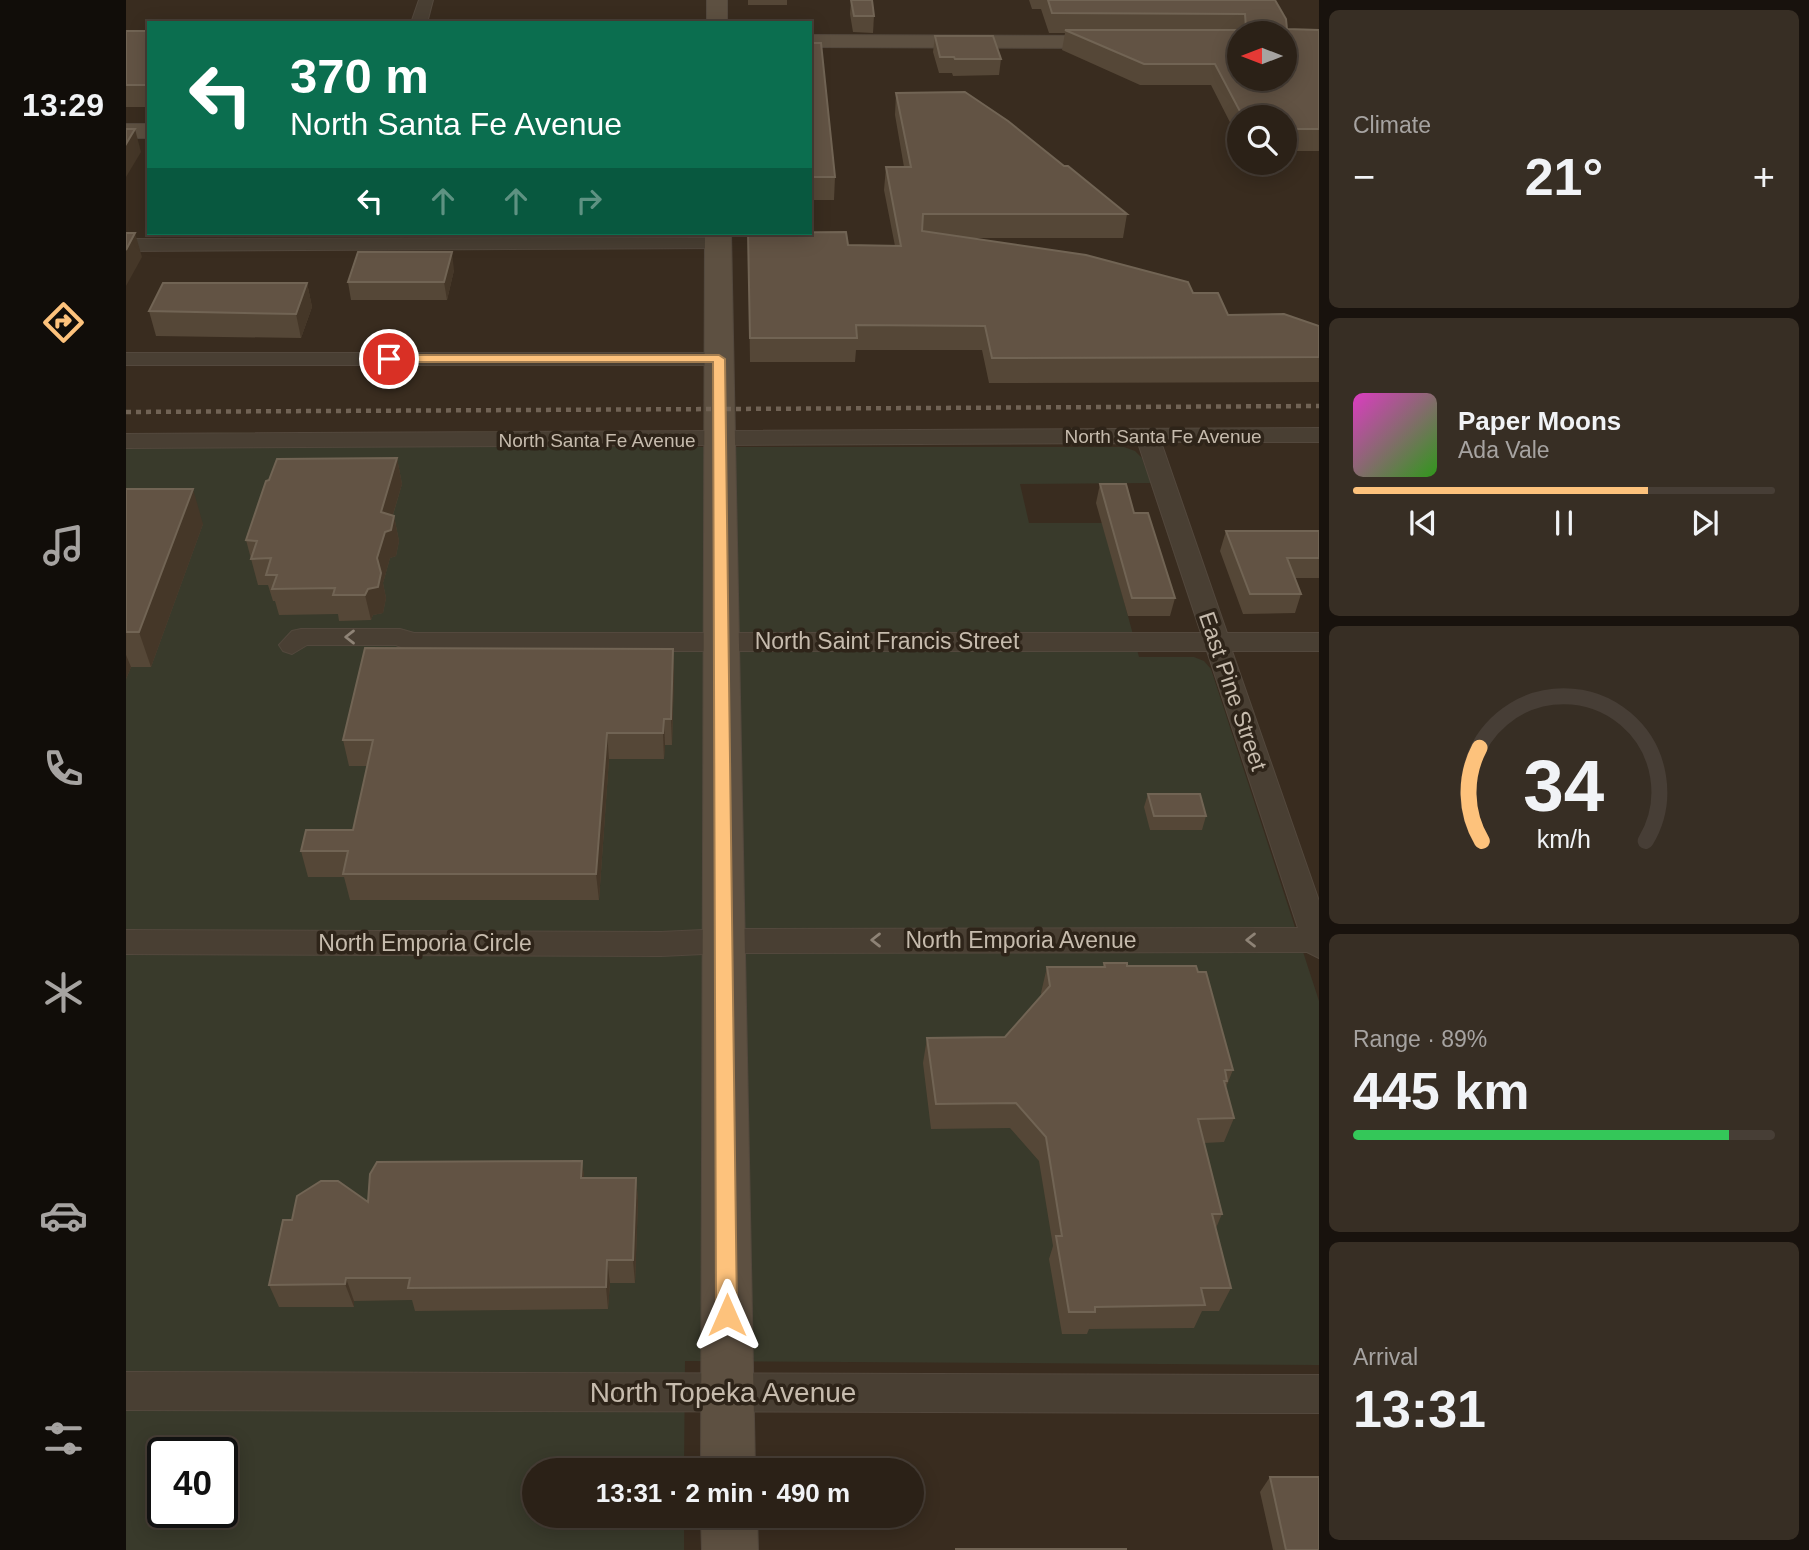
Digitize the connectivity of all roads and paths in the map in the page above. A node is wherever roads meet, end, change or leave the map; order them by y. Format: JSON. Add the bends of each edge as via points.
{"nodes":[{"id":1,"x":426,"y":0,"type":"edge"},
{"id":2,"x":716,"y":0,"type":"edge"},
{"id":3,"x":420,"y":21,"type":"edge"},
{"id":4,"x":717,"y":21,"type":"edge"},
{"id":5,"x":812,"y":41,"type":"edge"},
{"id":6,"x":1130,"y":42,"type":"edge"},
{"id":7,"x":126,"y":131,"type":"edge"},
{"id":8,"x":147,"y":131,"type":"edge"},
{"id":9,"x":718,"y":238,"type":"edge"},
{"id":10,"x":418,"y":239,"type":"edge"},
{"id":11,"x":126,"y":245,"type":"edge"},
{"id":12,"x":126,"y":359,"type":"edge"},
{"id":13,"x":719,"y":359,"type":"junction"},
{"id":14,"x":1147,"y":435,"type":"junction"},
{"id":15,"x":1319,"y":435,"type":"edge"},
{"id":16,"x":720,"y":439,"type":"junction"},
{"id":17,"x":126,"y":441,"type":"edge"},
{"id":18,"x":722,"y":642,"type":"junction"},
{"id":19,"x":1217,"y":642,"type":"junction"},
{"id":20,"x":1319,"y":642,"type":"edge"},
{"id":21,"x":292,"y":645,"type":"dead end"},
{"id":22,"x":724,"y":941,"type":"junction"},
{"id":23,"x":126,"y":942,"type":"edge"},
{"id":24,"x":1318,"y":942,"type":"edge"},
{"id":25,"x":126,"y":1391,"type":"edge"},
{"id":26,"x":727,"y":1392,"type":"junction"},
{"id":27,"x":1319,"y":1394,"type":"edge"},
{"id":28,"x":728,"y":1458,"type":"edge"},
{"id":29,"x":729,"y":1528,"type":"edge"},
{"id":30,"x":730,"y":1550,"type":"edge"}],
"edges":[{"from":1,"to":3,"type":"street"},
{"from":2,"to":4,"type":"street"},
{"from":5,"to":6,"type":"street"},
{"from":7,"to":8,"type":"street"},
{"from":9,"to":10,"type":"street"},
{"from":9,"to":13,"type":"street"},
{"from":10,"to":11,"type":"street"},
{"from":12,"to":13,"type":"street"},
{"from":13,"to":16,"type":"street"},
{"from":14,"to":15,"type":"street","name":"North Santa Fe Avenue"},
{"from":14,"to":16,"type":"street","name":"North Santa Fe Avenue"},
{"from":14,"to":19,"type":"street","name":"East Pine Street"},
{"from":16,"to":17,"type":"street","name":"North Santa Fe Avenue"},
{"from":16,"to":18,"type":"street"},
{"from":18,"to":19,"type":"street","name":"North Saint Francis Street"},
{"from":18,"to":21,"type":"street","name":"North Saint Francis Street","one_way":true,"via":[[410,642],[400,637],[301,637]]},
{"from":18,"to":22,"type":"street"},
{"from":19,"to":20,"type":"street","name":"North Saint Francis Street"},
{"from":19,"to":24,"type":"street","name":"East Pine Street"},
{"from":22,"to":23,"type":"street","name":"North Emporia Circle"},
{"from":24,"to":22,"type":"street","name":"North Emporia Avenue","one_way":true},
{"from":22,"to":26,"type":"street"},
{"from":25,"to":26,"type":"street","name":"North Topeka Avenue"},
{"from":26,"to":27,"type":"street","name":"North Topeka Avenue"},
{"from":26,"to":28,"type":"street"},
{"from":29,"to":30,"type":"street"}]}
